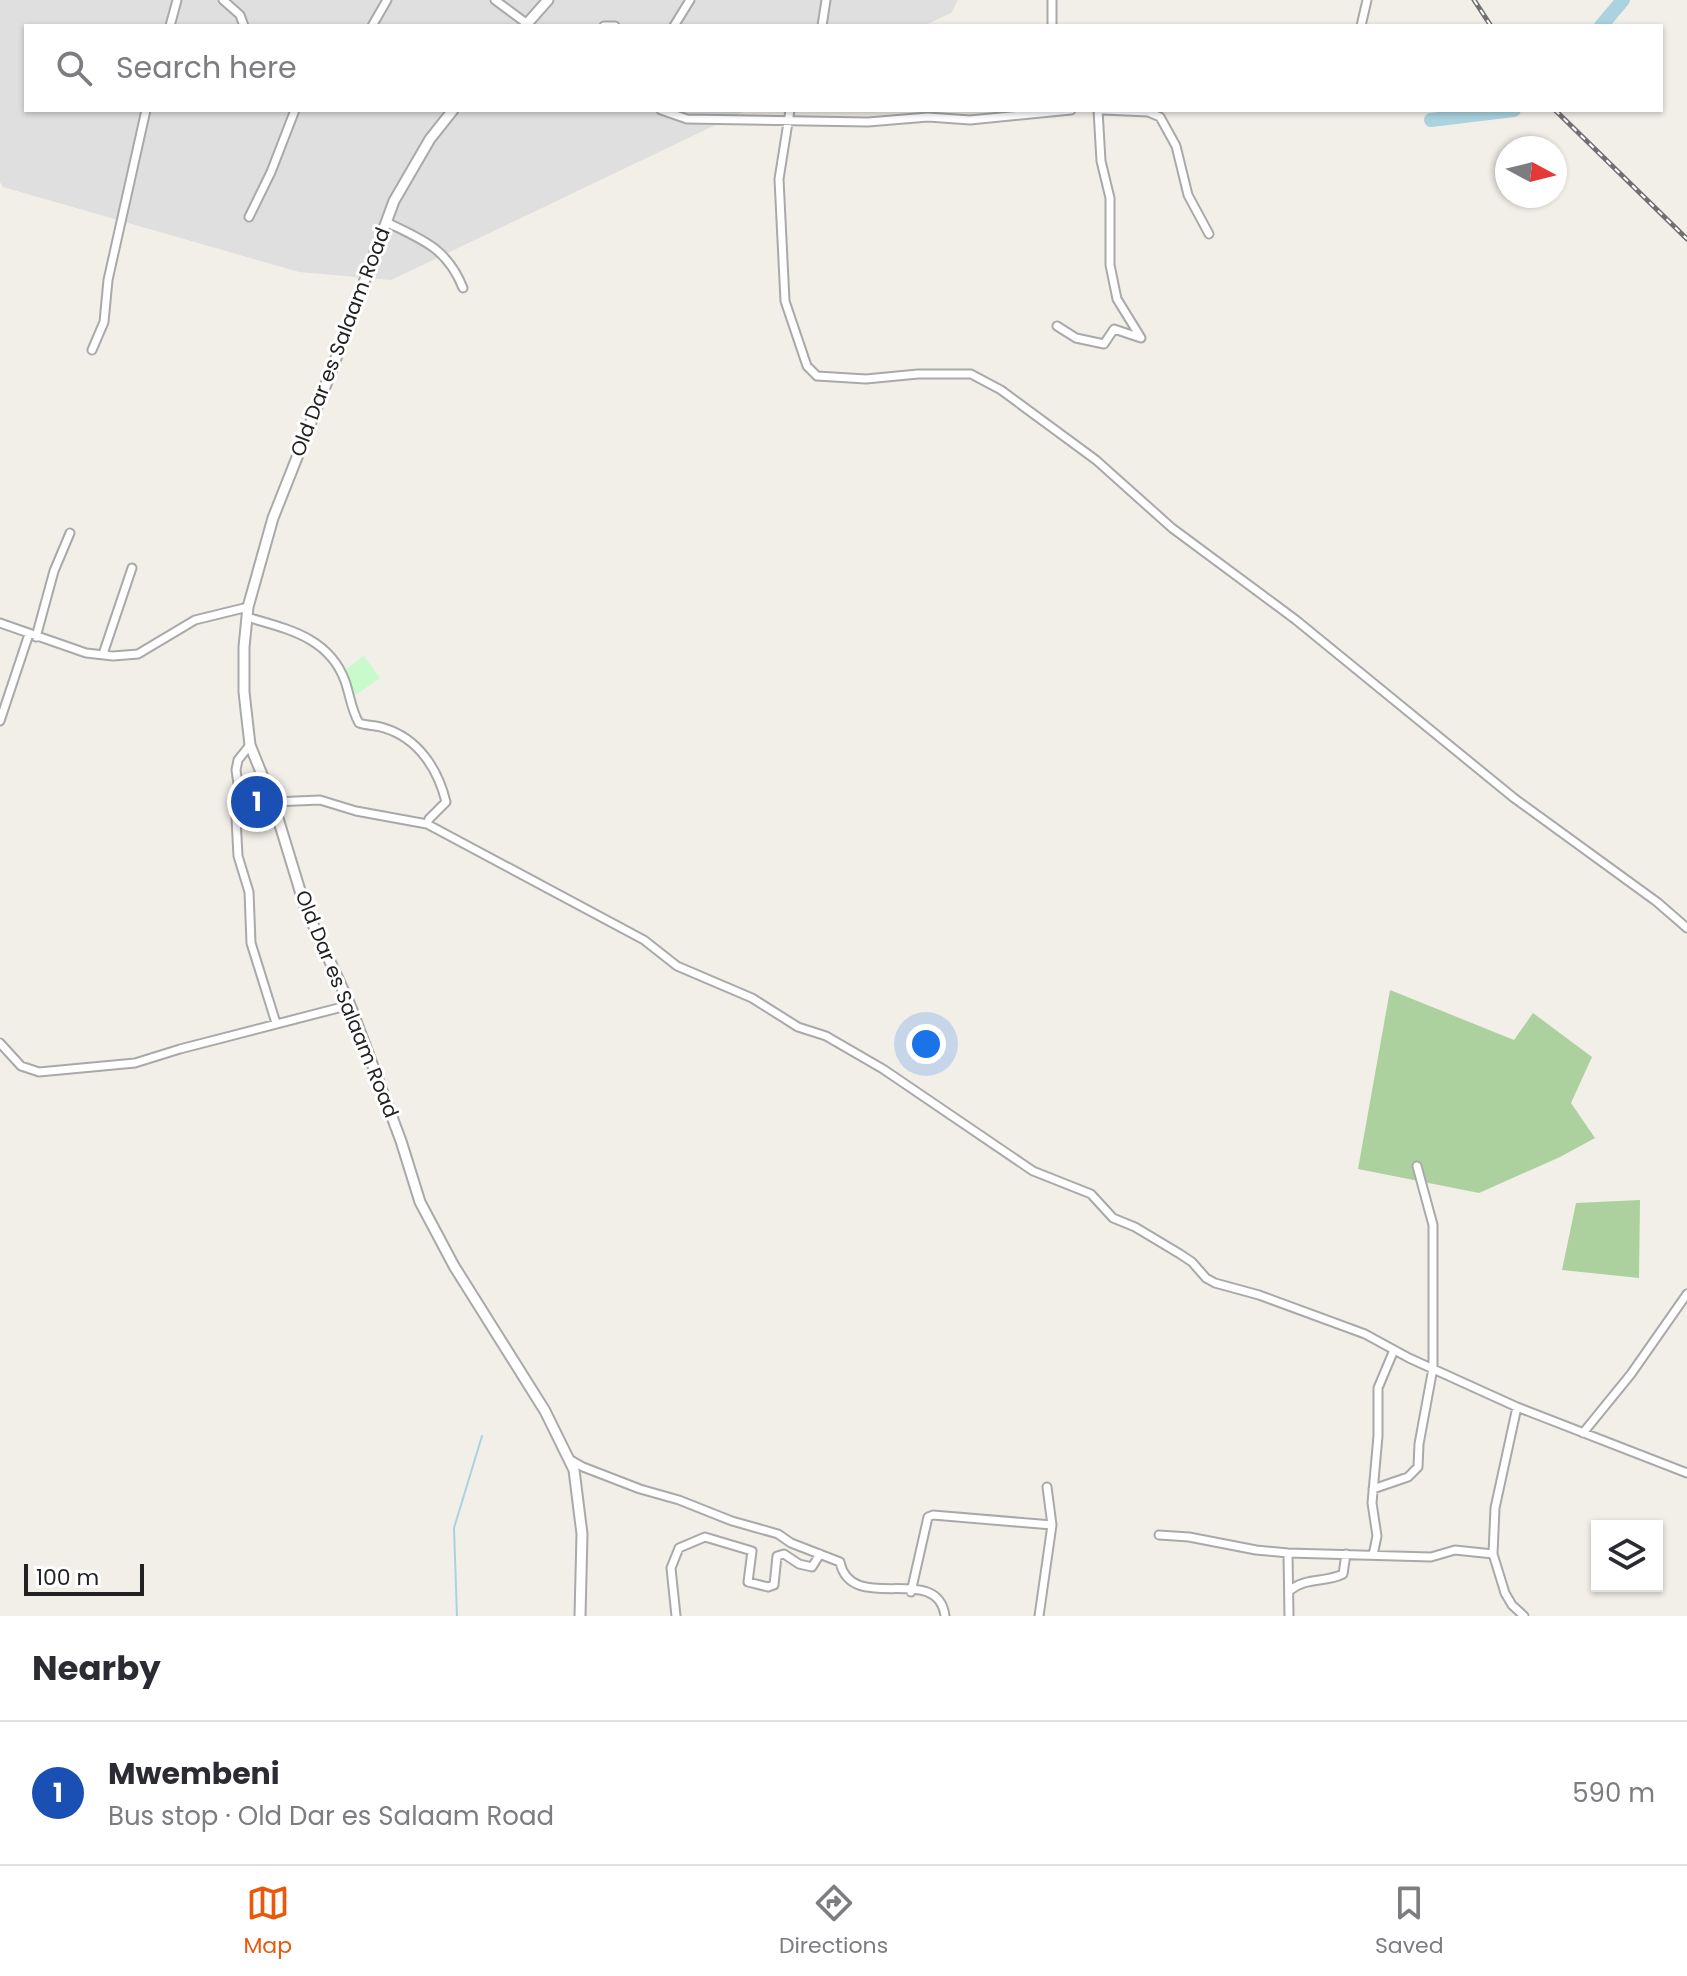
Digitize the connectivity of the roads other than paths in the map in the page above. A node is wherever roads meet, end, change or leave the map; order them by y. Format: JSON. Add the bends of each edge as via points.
{"nodes":[{"id":1,"x":177,"y":0,"type":"edge"},
{"id":2,"x":223,"y":0,"type":"edge"},
{"id":3,"x":387,"y":0,"type":"edge"},
{"id":4,"x":495,"y":0,"type":"edge"},
{"id":5,"x":548,"y":0,"type":"edge"},
{"id":6,"x":690,"y":0,"type":"edge"},
{"id":7,"x":826,"y":0,"type":"edge"},
{"id":8,"x":1052,"y":0,"type":"edge"},
{"id":9,"x":1367,"y":0,"type":"edge"},
{"id":10,"x":171,"y":24,"type":"edge"},
{"id":11,"x":243,"y":24,"type":"edge"},
{"id":12,"x":373,"y":24,"type":"edge"},
{"id":13,"x":524,"y":24,"type":"edge"},
{"id":14,"x":526,"y":24,"type":"edge"},
{"id":15,"x":675,"y":24,"type":"edge"},
{"id":16,"x":822,"y":24,"type":"edge"},
{"id":17,"x":1052,"y":24,"type":"edge"},
{"id":18,"x":1361,"y":24,"type":"edge"},
{"id":19,"x":146,"y":112,"type":"edge"},
{"id":20,"x":294,"y":112,"type":"edge"},
{"id":21,"x":451,"y":112,"type":"edge"},
{"id":22,"x":667,"y":112,"type":"edge"},
{"id":23,"x":790,"y":112,"type":"edge"},
{"id":24,"x":1052,"y":112,"type":"edge"},
{"id":25,"x":1100,"y":112,"type":"edge"},
{"id":26,"x":1148,"y":112,"type":"edge"},
{"id":27,"x":950,"y":114,"type":"edge"},
{"id":28,"x":789,"y":120,"type":"junction"},
{"id":29,"x":249,"y":217,"type":"dead end"},
{"id":30,"x":386,"y":222,"type":"junction"},
{"id":31,"x":1209,"y":234,"type":"dead end"},
{"id":32,"x":463,"y":288,"type":"dead end"},
{"id":33,"x":1057,"y":326,"type":"dead end"},
{"id":34,"x":92,"y":350,"type":"dead end"},
{"id":35,"x":70,"y":533,"type":"dead end"},
{"id":36,"x":132,"y":568,"type":"dead end"},
{"id":37,"x":248,"y":612,"type":"junction"},
{"id":38,"x":0,"y":623,"type":"edge"},
{"id":39,"x":32,"y":636,"type":"junction"},
{"id":40,"x":103,"y":654,"type":"junction"},
{"id":41,"x":0,"y":721,"type":"edge"},
{"id":42,"x":250,"y":745,"type":"junction"},
{"id":43,"x":273,"y":802,"type":"junction"},
{"id":44,"x":427,"y":824,"type":"junction"},
{"id":45,"x":1687,"y":928,"type":"edge"},
{"id":46,"x":350,"y":1005,"type":"junction"},
{"id":47,"x":276,"y":1023,"type":"junction"},
{"id":48,"x":0,"y":1043,"type":"edge"},
{"id":49,"x":1417,"y":1166,"type":"dead end"},
{"id":50,"x":1687,"y":1294,"type":"edge"},
{"id":51,"x":1394,"y":1350,"type":"junction"},
{"id":52,"x":1433,"y":1368,"type":"junction"},
{"id":53,"x":1517,"y":1407,"type":"junction"},
{"id":54,"x":1583,"y":1433,"type":"junction"},
{"id":55,"x":569,"y":1459,"type":"junction"},
{"id":56,"x":1687,"y":1473,"type":"edge"},
{"id":57,"x":1047,"y":1487,"type":"dead end"},
{"id":58,"x":1373,"y":1489,"type":"junction"},
{"id":59,"x":1052,"y":1525,"type":"junction"},
{"id":60,"x":1159,"y":1535,"type":"dead end"},
{"id":61,"x":819,"y":1553,"type":"junction"},
{"id":62,"x":1288,"y":1553,"type":"junction"},
{"id":63,"x":1346,"y":1554,"type":"junction"},
{"id":64,"x":1493,"y":1554,"type":"junction"},
{"id":65,"x":1373,"y":1555,"type":"junction"},
{"id":66,"x":1289,"y":1591,"type":"junction"},
{"id":67,"x":911,"y":1592,"type":"junction"},
{"id":68,"x":580,"y":1616,"type":"edge"},
{"id":69,"x":676,"y":1616,"type":"edge"},
{"id":70,"x":945,"y":1616,"type":"edge"},
{"id":71,"x":1039,"y":1616,"type":"edge"},
{"id":72,"x":1289,"y":1616,"type":"edge"},
{"id":73,"x":1524,"y":1616,"type":"edge"}],
"edges":[{"from":1,"to":10,"type":"street"},
{"from":2,"to":11,"type":"street"},
{"from":3,"to":12,"type":"street"},
{"from":4,"to":13,"type":"street"},
{"from":5,"to":14,"type":"street"},
{"from":6,"to":15,"type":"street"},
{"from":7,"to":16,"type":"street"},
{"from":8,"to":17,"type":"street"},
{"from":9,"to":18,"type":"street"},
{"from":19,"to":34,"type":"street","via":[[108,280],[104,322]]},
{"from":20,"to":29,"type":"street"},
{"from":21,"to":30,"type":"street","name":"Old Dar es Salaam Road","via":[[405,179]]},
{"from":22,"to":28,"type":"street","via":[[687,119]]},
{"from":23,"to":28,"type":"street"},
{"from":24,"to":27,"type":"street","via":[[970,120]]},
{"from":25,"to":33,"type":"street","via":[[1101,161],[1110,198],[1110,265],[1117,299],[1141,338],[1114,329],[1104,344],[1076,338]]},
{"from":26,"to":31,"type":"street","via":[[1160,117],[1176,146],[1188,195]]},
{"from":27,"to":28,"type":"street","via":[[868,122]]},
{"from":28,"to":45,"type":"street","via":[[779,179],[785,301],[807,366],[817,376],[971,374],[1001,390],[1096,460],[1172,528],[1296,620],[1514,798]]},
{"from":30,"to":32,"type":"street","via":[[446,256]]},
{"from":30,"to":37,"type":"street","name":"Old Dar es Salaam Road","via":[[273,518]]},
{"from":35,"to":39,"type":"street"},
{"from":36,"to":40,"type":"street"},
{"from":37,"to":40,"type":"street","via":[[195,620],[138,654]]},
{"from":37,"to":42,"type":"street","name":"Old Dar es Salaam Road","via":[[243,674]]},
{"from":37,"to":44,"type":"street","via":[[318,643],[345,680],[359,723],[392,731],[422,752],[440,779],[446,802]]},
{"from":38,"to":39,"type":"street"},
{"from":39,"to":40,"type":"street"},
{"from":39,"to":41,"type":"street"},
{"from":42,"to":43,"type":"street","name":"Old Dar es Salaam Road"},
{"from":42,"to":47,"type":"street","via":[[236,770],[238,856],[249,892],[251,943]]},
{"from":43,"to":44,"type":"street","via":[[320,800]]},
{"from":43,"to":46,"type":"street","name":"Old Dar es Salaam Road","via":[[305,907]]},
{"from":44,"to":51,"type":"street","via":[[644,940],[677,966],[752,998],[883,1069],[1033,1171],[1091,1194],[1113,1218],[1180,1254],[1206,1278],[1365,1334]]},
{"from":46,"to":47,"type":"street"},
{"from":46,"to":55,"type":"street","name":"Old Dar es Salaam Road","via":[[420,1202]]},
{"from":47,"to":48,"type":"street","via":[[135,1063],[57,1072],[21,1066]]},
{"from":49,"to":52,"type":"street","via":[[1433,1225]]},
{"from":50,"to":54,"type":"street"},
{"from":51,"to":52,"type":"street"},
{"from":51,"to":58,"type":"street","via":[[1378,1388]]},
{"from":52,"to":53,"type":"street"},
{"from":52,"to":58,"type":"street","via":[[1418,1467],[1408,1477]]},
{"from":53,"to":54,"type":"street"},
{"from":53,"to":64,"type":"street","via":[[1495,1508]]},
{"from":54,"to":56,"type":"street"},
{"from":55,"to":61,"type":"street"},
{"from":55,"to":68,"type":"street","name":"Old Dar es Salaam Road","via":[[582,1534]]},
{"from":57,"to":59,"type":"street"},
{"from":58,"to":65,"type":"street"},
{"from":59,"to":67,"type":"street","via":[[928,1517]]},
{"from":59,"to":71,"type":"street"},
{"from":60,"to":62,"type":"street"},
{"from":61,"to":67,"type":"street","via":[[840,1562],[845,1579],[858,1592]]},
{"from":61,"to":69,"type":"street","via":[[812,1567],[784,1554],[777,1556],[774,1585],[768,1587],[748,1582],[752,1551],[705,1537],[679,1548],[671,1568]]},
{"from":62,"to":63,"type":"street"},
{"from":62,"to":66,"type":"street"},
{"from":63,"to":65,"type":"street"},
{"from":63,"to":66,"type":"street","via":[[1343,1574],[1304,1581]]},
{"from":64,"to":65,"type":"street","via":[[1455,1550],[1431,1557]]},
{"from":64,"to":73,"type":"street","via":[[1505,1593]]},
{"from":66,"to":72,"type":"street"},
{"from":67,"to":70,"type":"street","via":[[936,1599]]}]}
